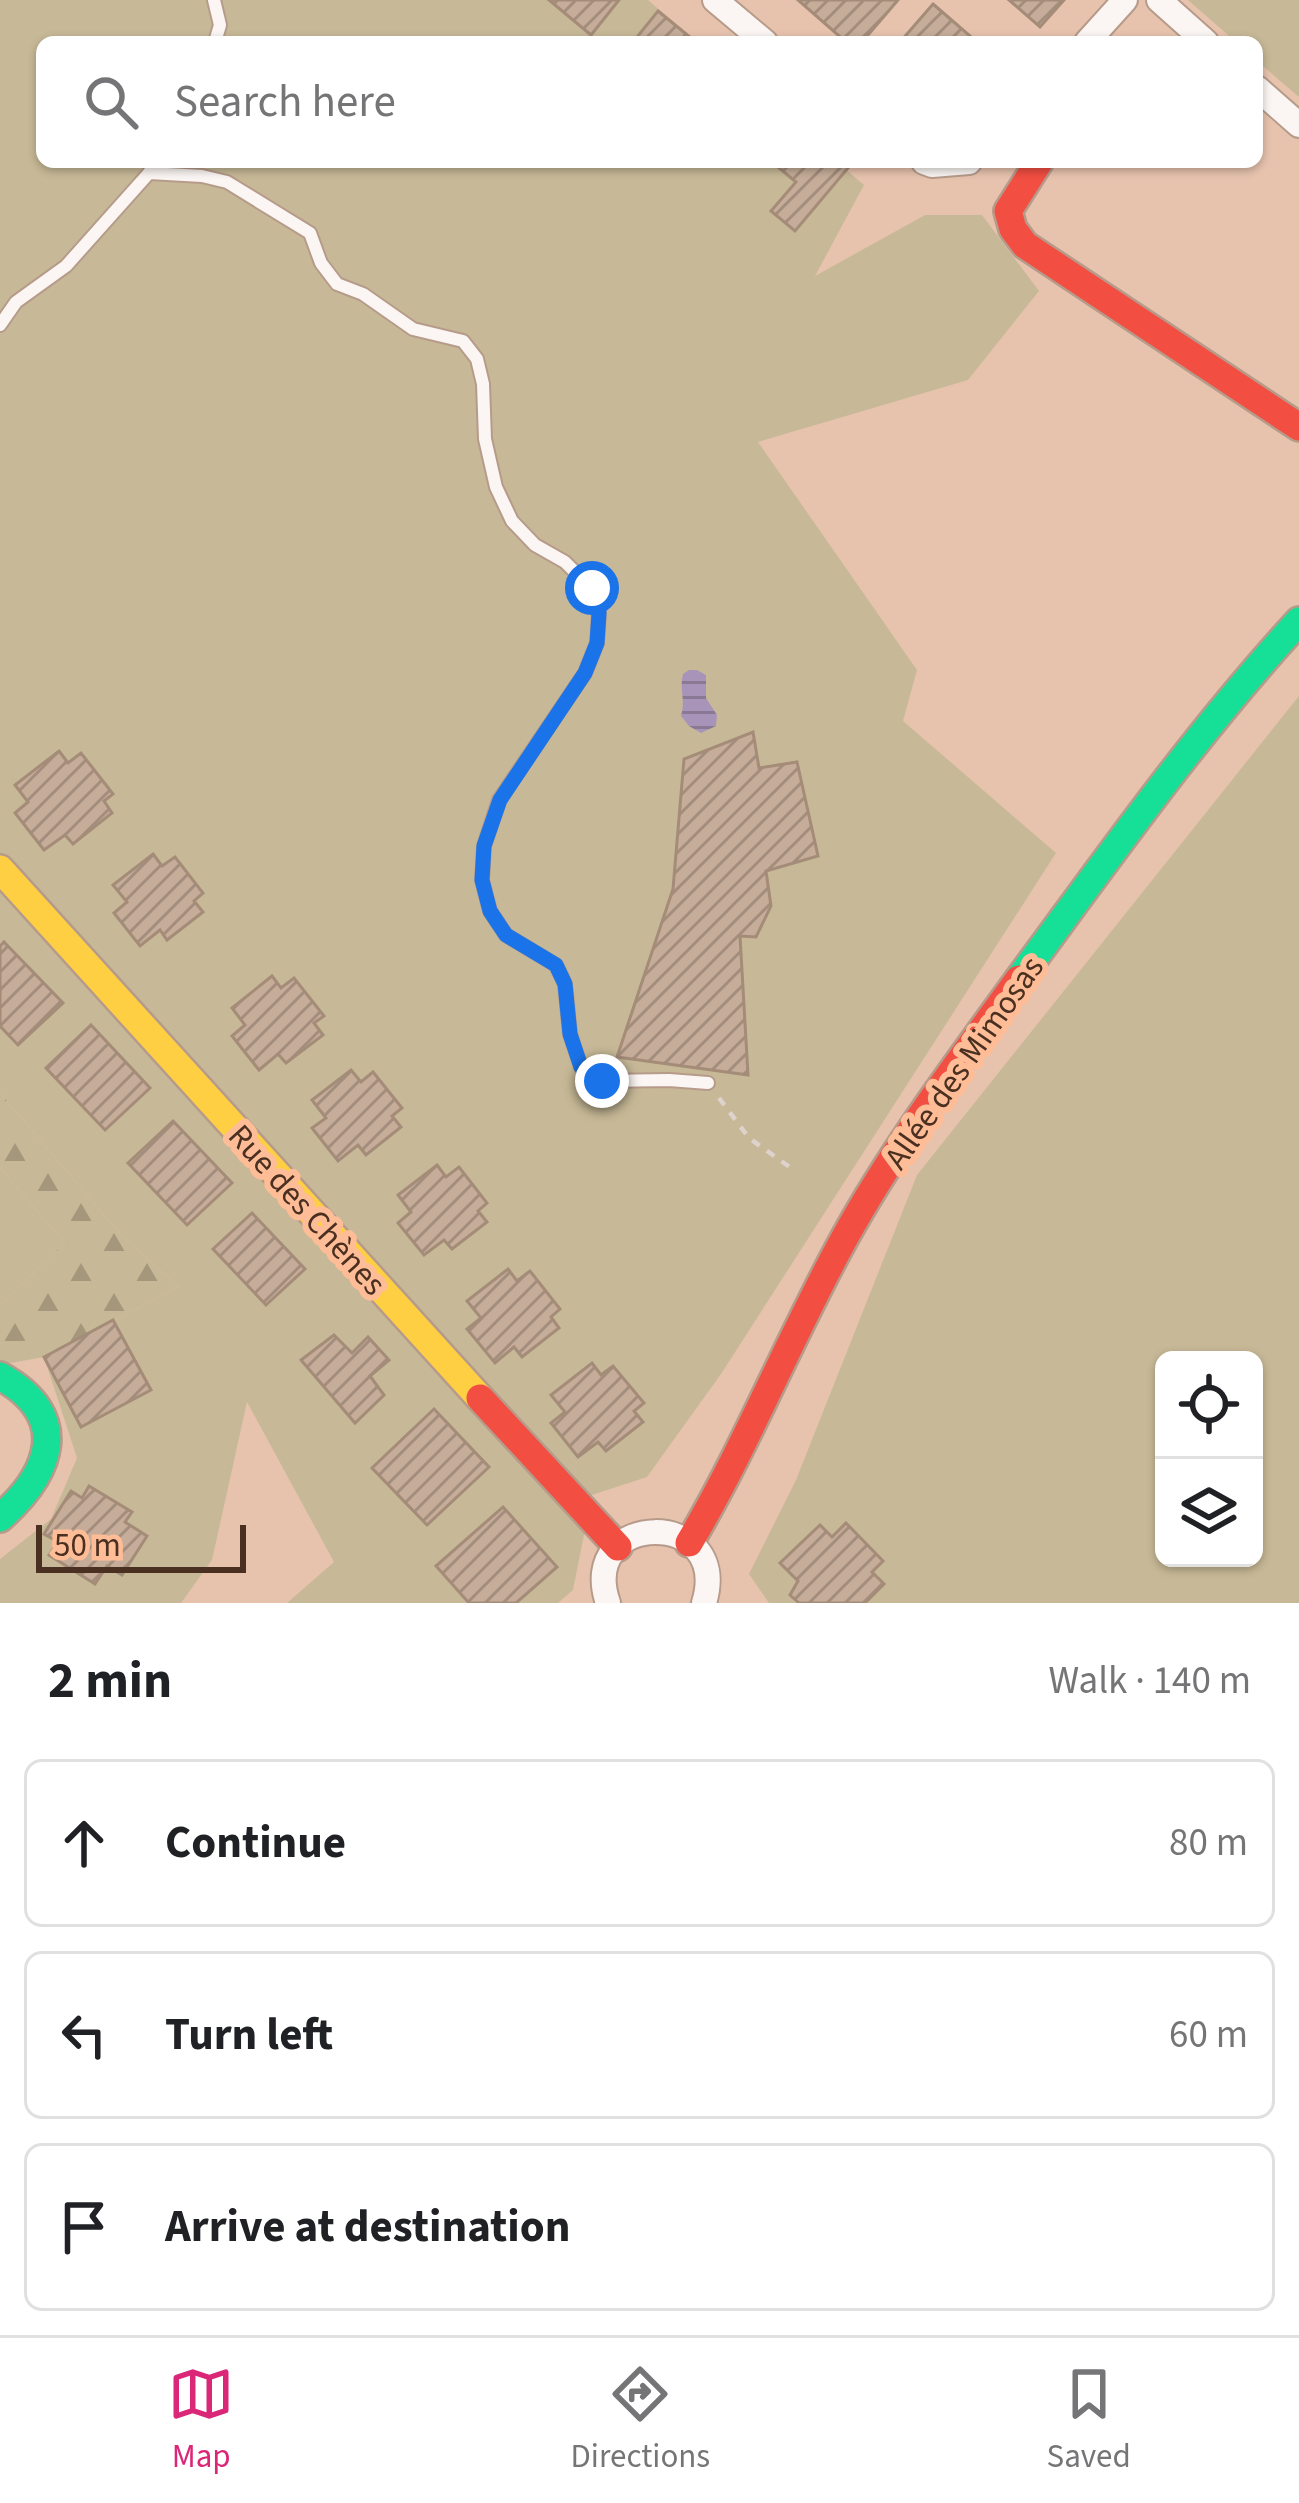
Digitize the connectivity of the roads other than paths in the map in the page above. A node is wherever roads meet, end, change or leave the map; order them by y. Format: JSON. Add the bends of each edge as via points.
{"nodes":[{"id":1,"x":214,"y":0,"type":"edge"},
{"id":2,"x":715,"y":0,"type":"edge"},
{"id":3,"x":1125,"y":0,"type":"edge"},
{"id":4,"x":1159,"y":0,"type":"edge"},
{"id":5,"x":217,"y":36,"type":"edge"},
{"id":6,"x":758,"y":36,"type":"edge"},
{"id":7,"x":1092,"y":36,"type":"edge"},
{"id":8,"x":1199,"y":36,"type":"edge"},
{"id":9,"x":1263,"y":93,"type":"edge"},
{"id":10,"x":1299,"y":125,"type":"edge"},
{"id":11,"x":152,"y":168,"type":"edge"},
{"id":12,"x":1035,"y":168,"type":"edge"},
{"id":13,"x":0,"y":325,"type":"edge"},
{"id":14,"x":1299,"y":427,"type":"edge"},
{"id":15,"x":1299,"y":621,"type":"edge"},
{"id":16,"x":0,"y":869,"type":"edge"},
{"id":17,"x":708,"y":1083,"type":"road end"},
{"id":18,"x":0,"y":1376,"type":"edge"},
{"id":19,"x":0,"y":1518,"type":"edge"},
{"id":20,"x":689,"y":1543,"type":"junction"},
{"id":21,"x":618,"y":1546,"type":"junction"},
{"id":22,"x":608,"y":1603,"type":"edge"},
{"id":23,"x":704,"y":1603,"type":"edge"}],
"edges":[{"from":1,"to":5,"type":"lane"},
{"from":2,"to":6,"type":"street"},
{"from":3,"to":7,"type":"street"},
{"from":4,"to":8,"type":"street"},
{"from":9,"to":10,"type":"street"},
{"from":11,"to":13,"type":"lane","via":[[66,266],[16,302]]},
{"from":11,"to":17,"type":"lane","via":[[227,182],[310,233],[337,284],[413,328],[463,341],[477,359],[485,439],[512,521],[592,588],[599,613],[585,673],[500,800],[484,846],[490,911],[506,935],[556,965],[581,1067],[602,1081]]},
{"from":12,"to":14,"type":"street","via":[[1008,211],[1025,244]]},
{"from":15,"to":20,"type":"street","name":"Allée des Mimosas","via":[[1203,732],[916,1122],[846,1235]]},
{"from":16,"to":21,"type":"street","name":"Rue des Chènes"},
{"from":18,"to":19,"type":"street","via":[[36,1405],[47,1439],[42,1468]]},
{"from":20,"to":21,"type":"street","via":[[656,1531]]},
{"from":20,"to":23,"type":"street","via":[[706,1570]]},
{"from":21,"to":22,"type":"street","via":[[604,1573]]}]}
